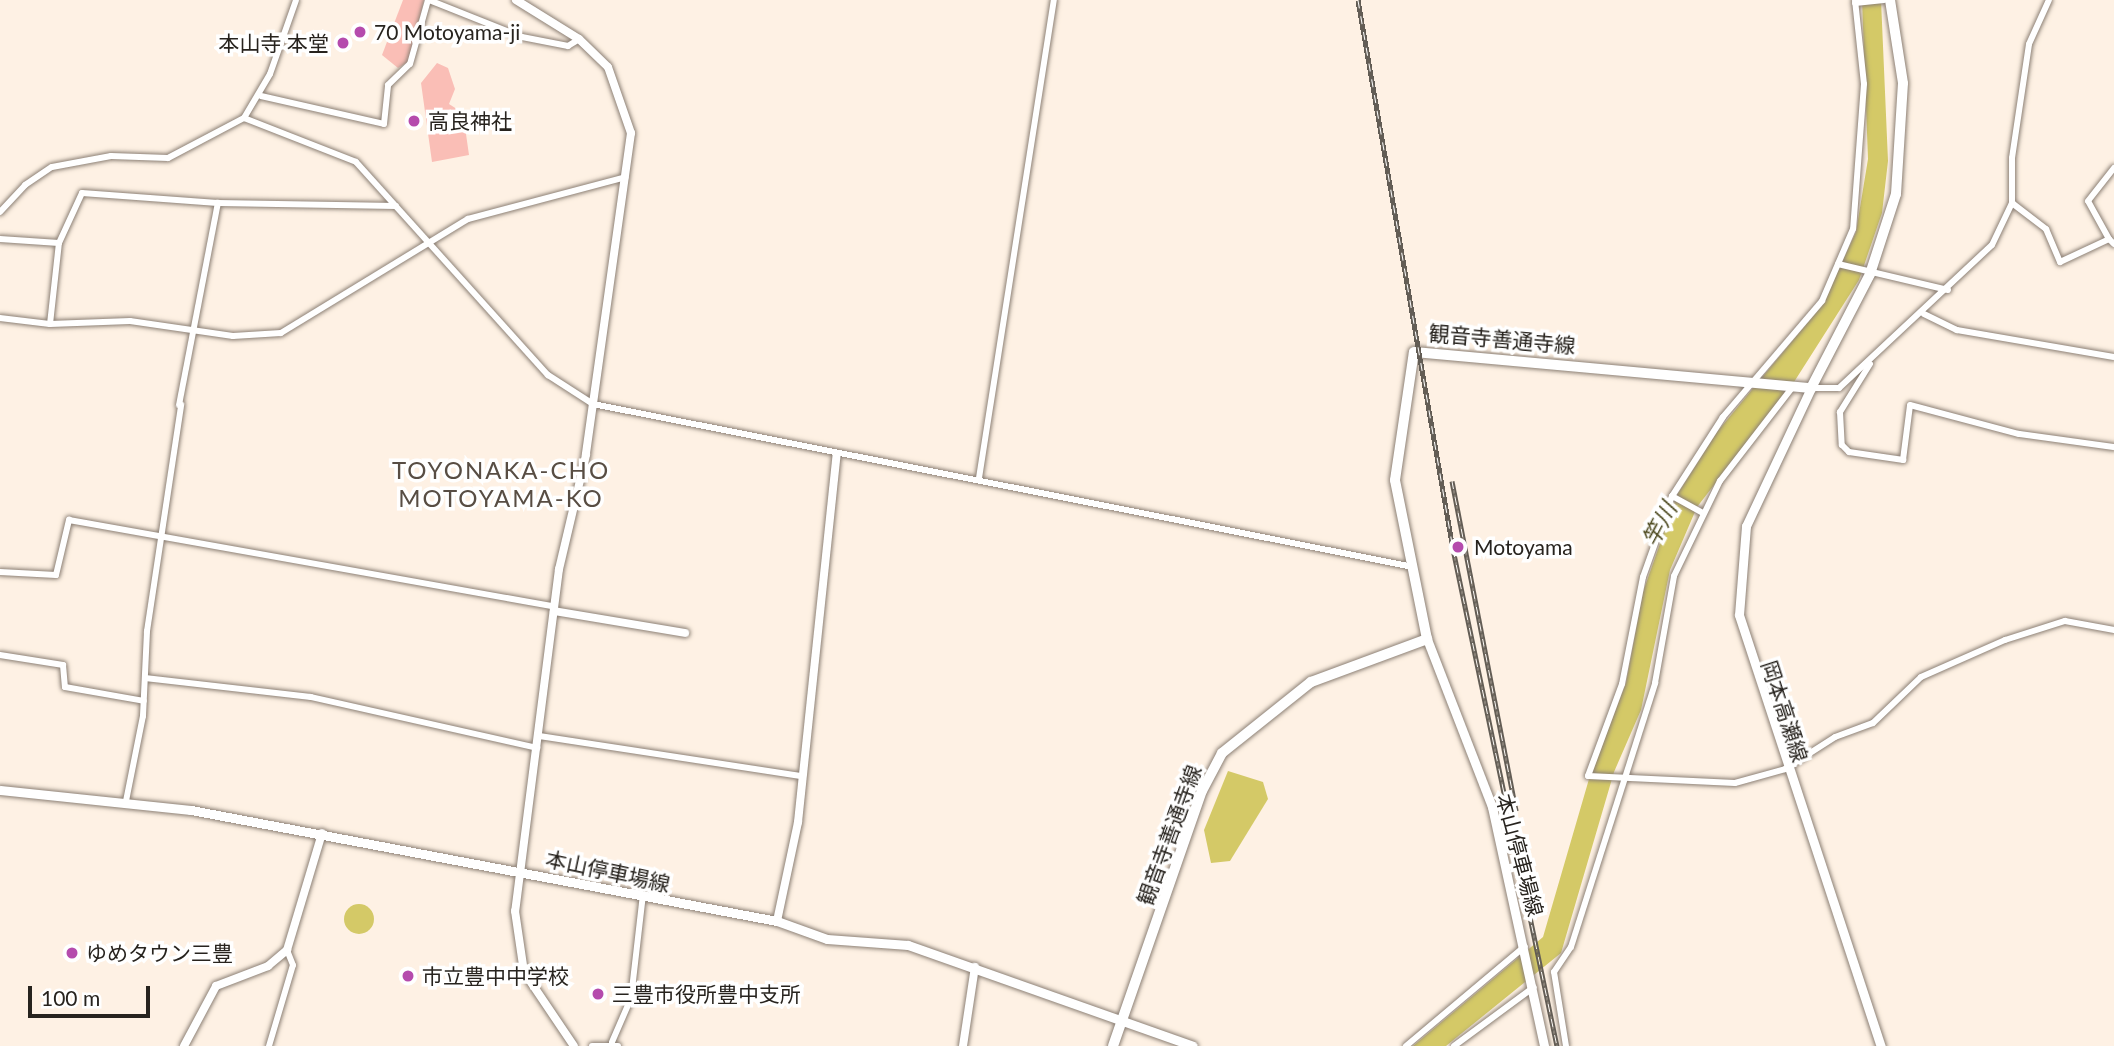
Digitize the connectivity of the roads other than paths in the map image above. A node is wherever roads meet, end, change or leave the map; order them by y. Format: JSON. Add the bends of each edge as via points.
{"nodes":[{"id":1,"x":296,"y":0,"type":"edge"},
{"id":2,"x":429,"y":0,"type":"edge"},
{"id":3,"x":516,"y":0,"type":"edge"},
{"id":4,"x":1054,"y":0,"type":"edge"},
{"id":5,"x":1883,"y":0,"type":"edge"},
{"id":6,"x":1890,"y":0,"type":"edge"},
{"id":7,"x":2049,"y":0,"type":"edge"},
{"id":8,"x":1857,"y":2,"type":"edge"},
{"id":9,"x":579,"y":39,"type":"junction"},
{"id":10,"x":261,"y":96,"type":"junction"},
{"id":11,"x":244,"y":118,"type":"junction"},
{"id":12,"x":2114,"y":168,"type":"edge"},
{"id":13,"x":627,"y":177,"type":"junction"},
{"id":14,"x":218,"y":203,"type":"junction"},
{"id":15,"x":2012,"y":203,"type":"junction"},
{"id":16,"x":396,"y":206,"type":"junction"},
{"id":17,"x":0,"y":212,"type":"edge"},
{"id":18,"x":0,"y":239,"type":"edge"},
{"id":19,"x":2112,"y":241,"type":"edge"},
{"id":20,"x":59,"y":243,"type":"junction"},
{"id":21,"x":429,"y":244,"type":"junction"},
{"id":22,"x":1839,"y":264,"type":"junction"},
{"id":23,"x":1868,"y":273,"type":"junction"},
{"id":24,"x":1948,"y":290,"type":"junction"},
{"id":25,"x":1924,"y":314,"type":"junction"},
{"id":26,"x":0,"y":318,"type":"edge"},
{"id":27,"x":1917,"y":320,"type":"junction"},
{"id":28,"x":50,"y":324,"type":"junction"},
{"id":29,"x":192,"y":330,"type":"junction"},
{"id":30,"x":2114,"y":358,"type":"edge"},
{"id":31,"x":1754,"y":383,"type":"junction"},
{"id":32,"x":1791,"y":388,"type":"junction"},
{"id":33,"x":1811,"y":388,"type":"junction"},
{"id":34,"x":593,"y":404,"type":"junction"},
{"id":35,"x":2114,"y":447,"type":"edge"},
{"id":36,"x":837,"y":454,"type":"junction"},
{"id":37,"x":979,"y":478,"type":"junction"},
{"id":38,"x":1673,"y":497,"type":"junction"},
{"id":39,"x":1700,"y":511,"type":"junction"},
{"id":40,"x":159,"y":536,"type":"junction"},
{"id":41,"x":1408,"y":566,"type":"junction"},
{"id":42,"x":0,"y":572,"type":"edge"},
{"id":43,"x":554,"y":609,"type":"junction"},
{"id":44,"x":2114,"y":630,"type":"edge"},
{"id":45,"x":685,"y":633,"type":"dead end"},
{"id":46,"x":1427,"y":639,"type":"junction"},
{"id":47,"x":0,"y":655,"type":"edge"},
{"id":48,"x":145,"y":678,"type":"junction"},
{"id":49,"x":144,"y":701,"type":"junction"},
{"id":50,"x":539,"y":736,"type":"junction"},
{"id":51,"x":537,"y":748,"type":"junction"},
{"id":52,"x":1785,"y":769,"type":"junction"},
{"id":53,"x":1619,"y":775,"type":"junction"},
{"id":54,"x":801,"y":776,"type":"junction"},
{"id":55,"x":0,"y":789,"type":"edge"},
{"id":56,"x":126,"y":801,"type":"junction"},
{"id":57,"x":322,"y":833,"type":"junction"},
{"id":58,"x":522,"y":870,"type":"junction"},
{"id":59,"x":643,"y":895,"type":"junction"},
{"id":60,"x":777,"y":921,"type":"junction"},
{"id":61,"x":1525,"y":946,"type":"junction"},
{"id":62,"x":286,"y":950,"type":"junction"},
{"id":63,"x":975,"y":967,"type":"junction"},
{"id":64,"x":1535,"y":986,"type":"junction"},
{"id":65,"x":1123,"y":1021,"type":"junction"},
{"id":66,"x":615,"y":1044,"type":"edge"},
{"id":67,"x":184,"y":1046,"type":"edge"},
{"id":68,"x":269,"y":1046,"type":"edge"},
{"id":69,"x":574,"y":1046,"type":"edge"},
{"id":70,"x":592,"y":1046,"type":"edge"},
{"id":71,"x":963,"y":1046,"type":"edge"},
{"id":72,"x":1114,"y":1046,"type":"edge"},
{"id":73,"x":1194,"y":1046,"type":"edge"},
{"id":74,"x":1406,"y":1046,"type":"edge"},
{"id":75,"x":1454,"y":1046,"type":"edge"},
{"id":76,"x":1544,"y":1046,"type":"edge"},
{"id":77,"x":1566,"y":1046,"type":"edge"},
{"id":78,"x":1881,"y":1046,"type":"edge"}],
"edges":[{"from":1,"to":10,"type":"street"},
{"from":2,"to":9,"type":"street","via":[[522,37],[568,46]]},
{"from":2,"to":10,"type":"street","via":[[410,64],[388,85],[384,124]]},
{"from":3,"to":9,"type":"street"},
{"from":4,"to":37,"type":"street"},
{"from":5,"to":8,"type":"street"},
{"from":6,"to":23,"type":"main road","via":[[1904,128],[1896,194]]},
{"from":7,"to":15,"type":"street","via":[[2029,44],[2012,158]]},
{"from":8,"to":22,"type":"street","via":[[1864,84],[1862,171],[1853,229]]},
{"from":9,"to":13,"type":"street","via":[[608,67],[624,97],[631,133]]},
{"from":10,"to":11,"type":"street"},
{"from":11,"to":16,"type":"street","via":[[356,162]]},
{"from":11,"to":17,"type":"street","via":[[168,158],[111,156],[52,167],[24,184]]},
{"from":12,"to":19,"type":"street","via":[[2088,201]]},
{"from":13,"to":21,"type":"street","via":[[468,219]]},
{"from":13,"to":34,"type":"street"},
{"from":14,"to":16,"type":"street"},
{"from":14,"to":20,"type":"street","via":[[82,193],[72,203]]},
{"from":14,"to":29,"type":"street"},
{"from":15,"to":19,"type":"street","via":[[2046,229],[2060,262]]},
{"from":15,"to":24,"type":"street","via":[[1992,245]]},
{"from":16,"to":21,"type":"street"},
{"from":18,"to":20,"type":"street"},
{"from":20,"to":28,"type":"street"},
{"from":21,"to":29,"type":"street","via":[[281,333],[259,338]]},
{"from":21,"to":34,"type":"street","via":[[548,375]]},
{"from":22,"to":23,"type":"street"},
{"from":22,"to":31,"type":"street","via":[[1822,301]]},
{"from":23,"to":24,"type":"street"},
{"from":23,"to":33,"type":"main road"},
{"from":24,"to":25,"type":"street"},
{"from":25,"to":27,"type":"street"},
{"from":25,"to":30,"type":"street","via":[[1957,330]]},
{"from":26,"to":28,"type":"street"},
{"from":27,"to":33,"type":"street","via":[[1839,388]]},
{"from":27,"to":35,"type":"street","via":[[1844,397],[1840,432],[1849,452],[1903,460],[1910,405],[2019,434]]},
{"from":28,"to":29,"type":"street","via":[[130,321]]},
{"from":29,"to":40,"type":"street"},
{"from":31,"to":32,"type":"main road","name":"観音寺善通寺線"},
{"from":31,"to":38,"type":"street"},
{"from":31,"to":41,"type":"main road","name":"観音寺善通寺線","via":[[1414,352],[1396,467]]},
{"from":32,"to":33,"type":"main road","name":"観音寺善通寺線"},
{"from":32,"to":39,"type":"street"},
{"from":33,"to":52,"type":"main road","name":"岡本高瀬線","via":[[1746,526],[1738,568],[1743,639]]},
{"from":34,"to":36,"type":"street"},
{"from":34,"to":43,"type":"street"},
{"from":36,"to":37,"type":"street"},
{"from":36,"to":54,"type":"street"},
{"from":37,"to":41,"type":"street"},
{"from":38,"to":39,"type":"street"},
{"from":38,"to":53,"type":"street","via":[[1643,577],[1622,684],[1589,776]]},
{"from":39,"to":53,"type":"street","via":[[1674,576],[1655,683]]},
{"from":40,"to":42,"type":"street","via":[[69,520],[56,575]]},
{"from":40,"to":43,"type":"street"},
{"from":40,"to":48,"type":"street"},
{"from":41,"to":46,"type":"main road","name":"観音寺善通寺線"},
{"from":43,"to":45,"type":"street"},
{"from":43,"to":50,"type":"street"},
{"from":44,"to":52,"type":"street","via":[[2065,621],[1938,667],[1873,723],[1835,737]]},
{"from":46,"to":61,"type":"main road","name":"本山停車場線","via":[[1492,807]]},
{"from":46,"to":65,"type":"main road","name":"観音寺善通寺線","via":[[1299,689],[1222,753],[1202,791]]},
{"from":47,"to":49,"type":"street","via":[[63,665],[65,687]]},
{"from":48,"to":49,"type":"street"},
{"from":48,"to":51,"type":"street","via":[[312,697]]},
{"from":49,"to":56,"type":"street"},
{"from":50,"to":51,"type":"street"},
{"from":50,"to":54,"type":"street"},
{"from":51,"to":58,"type":"street"},
{"from":52,"to":53,"type":"street","via":[[1735,783]]},
{"from":52,"to":78,"type":"main road","name":"岡本高瀬線"},
{"from":53,"to":77,"type":"street","via":[[1571,947],[1554,972]]},
{"from":54,"to":60,"type":"street"},
{"from":55,"to":56,"type":"main road","name":"本山停車場線"},
{"from":56,"to":57,"type":"main road","name":"本山停車場線"},
{"from":57,"to":58,"type":"main road","name":"本山停車場線"},
{"from":57,"to":62,"type":"street"},
{"from":58,"to":59,"type":"main road","name":"本山停車場線"},
{"from":58,"to":69,"type":"street","via":[[515,911],[518,954],[536,998]]},
{"from":59,"to":60,"type":"main road","name":"本山停車場線"},
{"from":59,"to":66,"type":"street","via":[[631,998]]},
{"from":60,"to":63,"type":"main road","name":"本山停車場線","via":[[827,939],[908,945]]},
{"from":61,"to":64,"type":"main road","name":"本山停車場線"},
{"from":61,"to":74,"type":"street"},
{"from":62,"to":67,"type":"street","via":[[268,966],[215,986]]},
{"from":62,"to":68,"type":"street","via":[[293,965]]},
{"from":63,"to":65,"type":"main road","name":"本山停車場線"},
{"from":63,"to":71,"type":"street"},
{"from":64,"to":75,"type":"street"},
{"from":64,"to":76,"type":"main road","name":"本山停車場線"},
{"from":65,"to":72,"type":"main road","name":"観音寺善通寺線"},
{"from":65,"to":73,"type":"main road","name":"本山停車場線"},
{"from":66,"to":70,"type":"street"}]}
